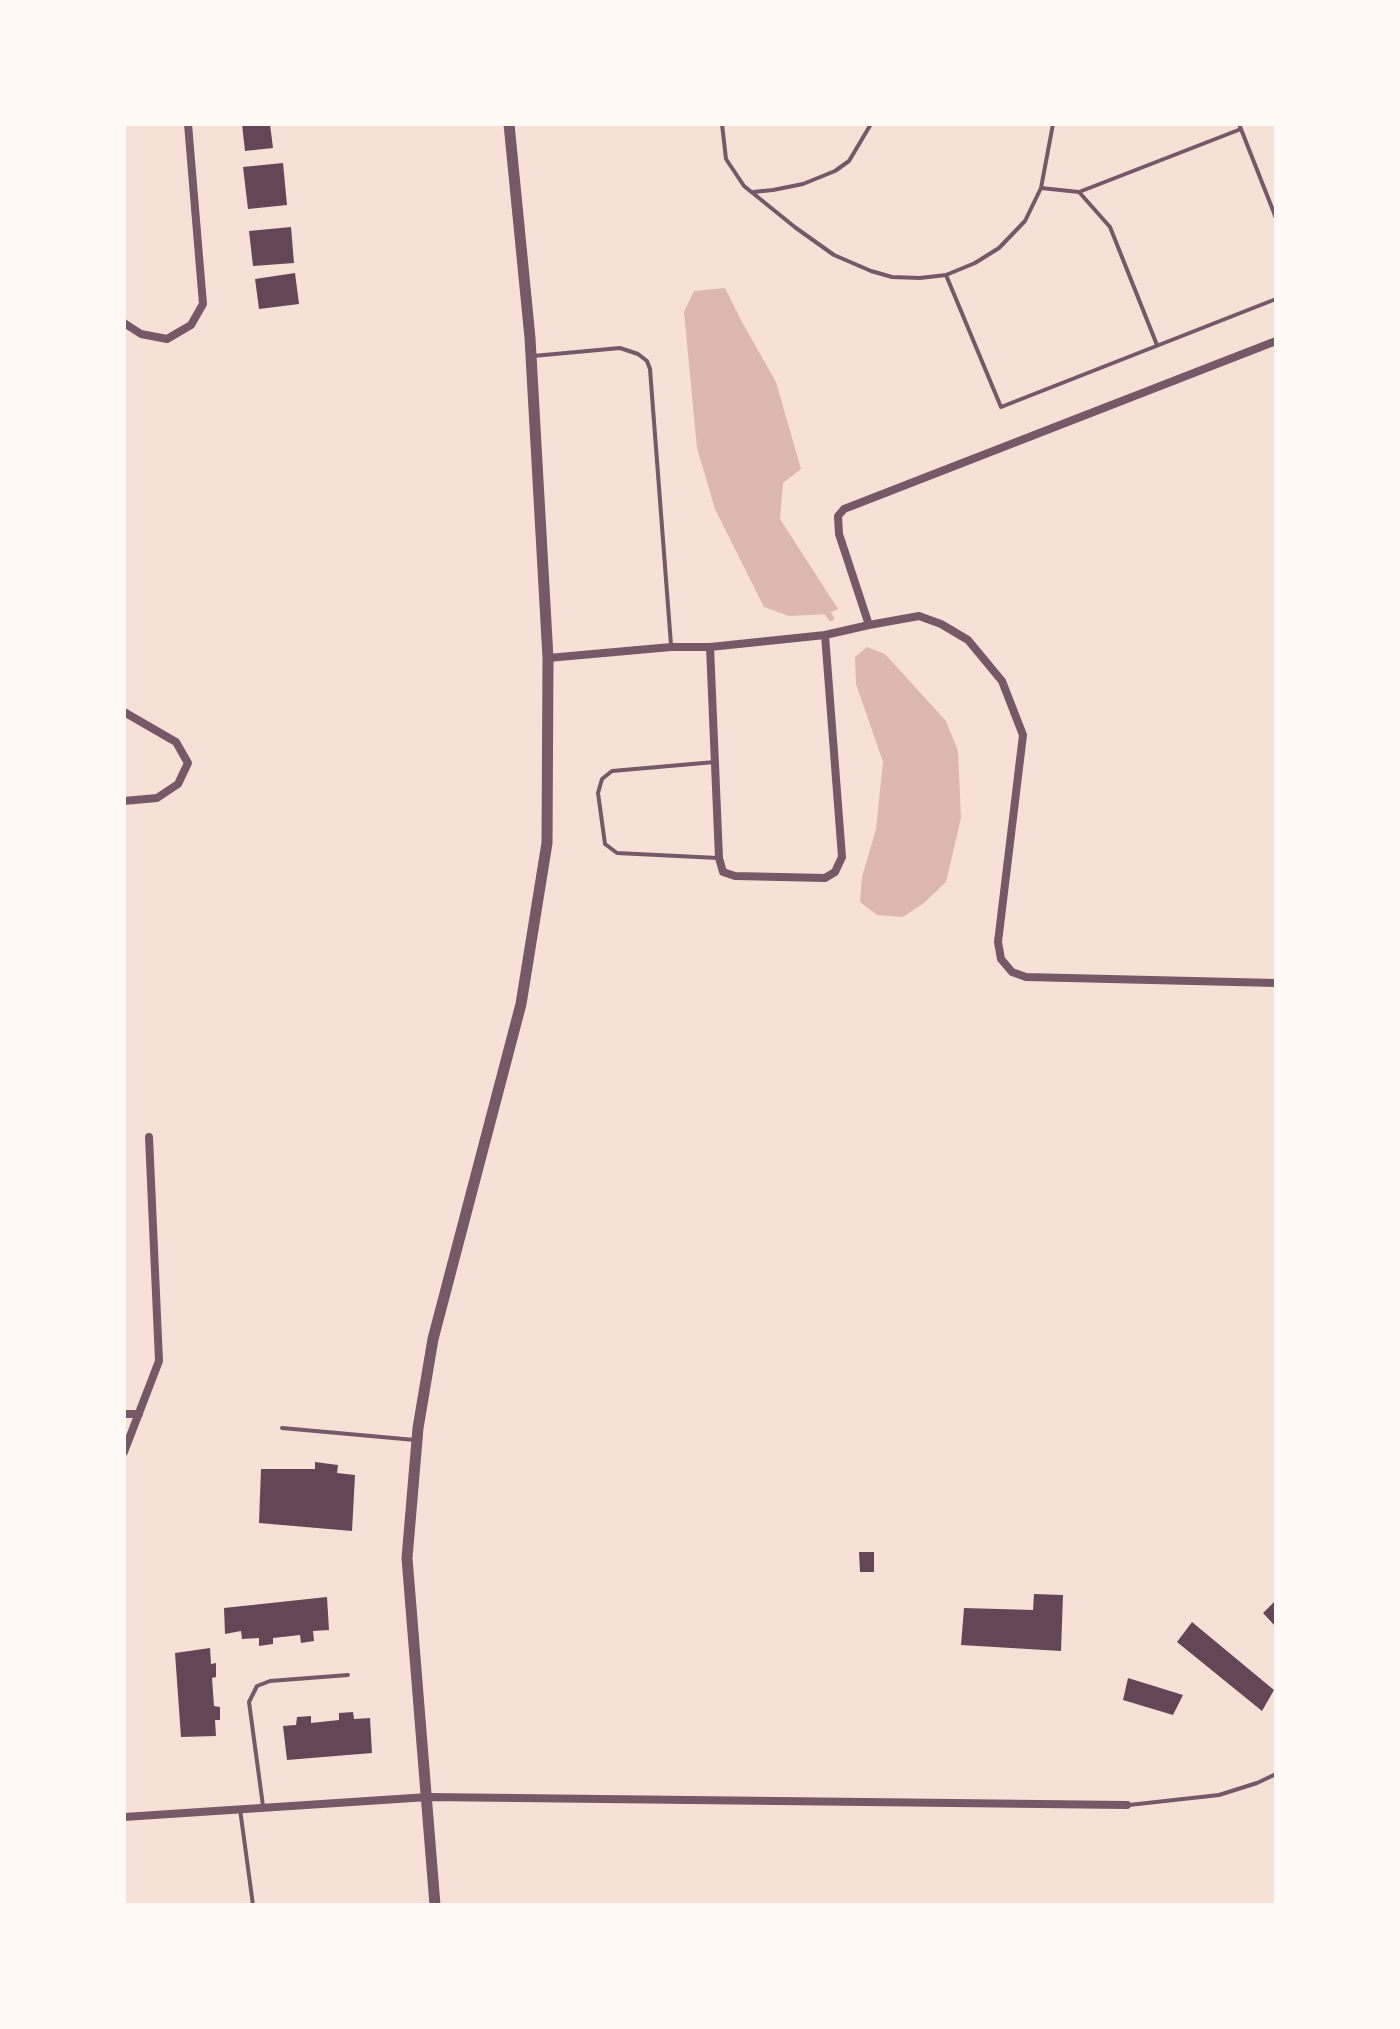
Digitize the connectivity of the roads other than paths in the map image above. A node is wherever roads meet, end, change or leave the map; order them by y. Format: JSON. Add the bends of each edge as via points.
{"nodes":[{"id":1,"x":188,"y":124,"type":"edge"},
{"id":2,"x":509,"y":124,"type":"edge"},
{"id":3,"x":722,"y":124,"type":"edge"},
{"id":4,"x":871,"y":124,"type":"edge"},
{"id":5,"x":1053,"y":124,"type":"edge"},
{"id":6,"x":1240,"y":127,"type":"edge"},
{"id":7,"x":1041,"y":188,"type":"junction"},
{"id":8,"x":751,"y":192,"type":"junction"},
{"id":9,"x":1079,"y":192,"type":"junction"},
{"id":10,"x":1276,"y":218,"type":"edge"},
{"id":11,"x":946,"y":275,"type":"junction"},
{"id":12,"x":1276,"y":299,"type":"edge"},
{"id":13,"x":124,"y":323,"type":"edge"},
{"id":14,"x":1276,"y":341,"type":"edge"},
{"id":15,"x":1157,"y":345,"type":"junction"},
{"id":16,"x":531,"y":356,"type":"junction"},
{"id":17,"x":869,"y":625,"type":"junction"},
{"id":18,"x":825,"y":635,"type":"junction"},
{"id":19,"x":671,"y":647,"type":"junction"},
{"id":20,"x":710,"y":647,"type":"junction"},
{"id":21,"x":548,"y":658,"type":"junction"},
{"id":22,"x":124,"y":712,"type":"edge"},
{"id":23,"x":715,"y":762,"type":"junction"},
{"id":24,"x":124,"y":801,"type":"edge"},
{"id":25,"x":719,"y":858,"type":"junction"},
{"id":26,"x":1276,"y":983,"type":"edge"},
{"id":27,"x":149,"y":1137,"type":"dead end"},
{"id":28,"x":124,"y":1414,"type":"edge"},
{"id":29,"x":139,"y":1414,"type":"junction"},
{"id":30,"x":282,"y":1428,"type":"dead end"},
{"id":31,"x":417,"y":1440,"type":"junction"},
{"id":32,"x":124,"y":1452,"type":"edge"},
{"id":33,"x":348,"y":1675,"type":"dead end"},
{"id":34,"x":1276,"y":1774,"type":"edge"},
{"id":35,"x":428,"y":1797,"type":"junction"},
{"id":36,"x":1127,"y":1805,"type":"joint"},
{"id":37,"x":263,"y":1808,"type":"junction"},
{"id":38,"x":240,"y":1809,"type":"junction"},
{"id":39,"x":124,"y":1817,"type":"edge"},
{"id":40,"x":253,"y":1905,"type":"edge"},
{"id":41,"x":435,"y":1905,"type":"edge"}],
"edges":[{"from":1,"to":13,"type":"street","via":[[203,304],[191,325],[167,339],[141,334]]},
{"from":2,"to":16,"type":"street"},
{"from":3,"to":8,"type":"lane","via":[[726,159]]},
{"from":4,"to":8,"type":"lane","via":[[849,161],[835,171],[803,184]]},
{"from":5,"to":7,"type":"lane"},
{"from":6,"to":9,"type":"lane"},
{"from":6,"to":10,"type":"lane"},
{"from":7,"to":9,"type":"lane"},
{"from":7,"to":11,"type":"lane","via":[[1025,221],[999,248]]},
{"from":8,"to":11,"type":"lane","via":[[834,255],[871,271],[892,277]]},
{"from":9,"to":15,"type":"lane","via":[[1110,227]]},
{"from":11,"to":15,"type":"lane","via":[[1001,407]]},
{"from":12,"to":15,"type":"lane"},
{"from":14,"to":17,"type":"street","via":[[844,509],[838,516],[839,534]]},
{"from":16,"to":19,"type":"lane","via":[[620,348],[647,361]]},
{"from":16,"to":21,"type":"street"},
{"from":17,"to":18,"type":"street"},
{"from":17,"to":26,"type":"street","via":[[919,616],[941,624],[968,640],[1002,681],[1023,735],[998,942],[1001,959],[1012,972],[1026,977]]},
{"from":18,"to":20,"type":"street"},
{"from":18,"to":25,"type":"street","via":[[842,857],[835,872],[825,878],[735,876],[723,872]]},
{"from":19,"to":20,"type":"street"},
{"from":19,"to":21,"type":"street"},
{"from":20,"to":23,"type":"street"},
{"from":21,"to":31,"type":"street","via":[[547,843],[521,1004],[433,1339]]},
{"from":22,"to":24,"type":"street","via":[[176,742],[188,763],[178,784],[157,798]]},
{"from":23,"to":25,"type":"street"},
{"from":23,"to":25,"type":"lane","via":[[612,771],[602,779],[598,793],[605,844],[617,853]]},
{"from":27,"to":29,"type":"street","via":[[159,1361]]},
{"from":28,"to":29,"type":"street"},
{"from":29,"to":32,"type":"street"},
{"from":30,"to":31,"type":"lane"},
{"from":31,"to":35,"type":"street","via":[[407,1558]]},
{"from":33,"to":37,"type":"lane","via":[[257,1686],[249,1702]]},
{"from":34,"to":36,"type":"lane","via":[[1219,1795]]},
{"from":35,"to":36,"type":"street"},
{"from":35,"to":37,"type":"street"},
{"from":35,"to":41,"type":"street"},
{"from":37,"to":38,"type":"street"},
{"from":38,"to":39,"type":"street"},
{"from":38,"to":40,"type":"lane"}]}
